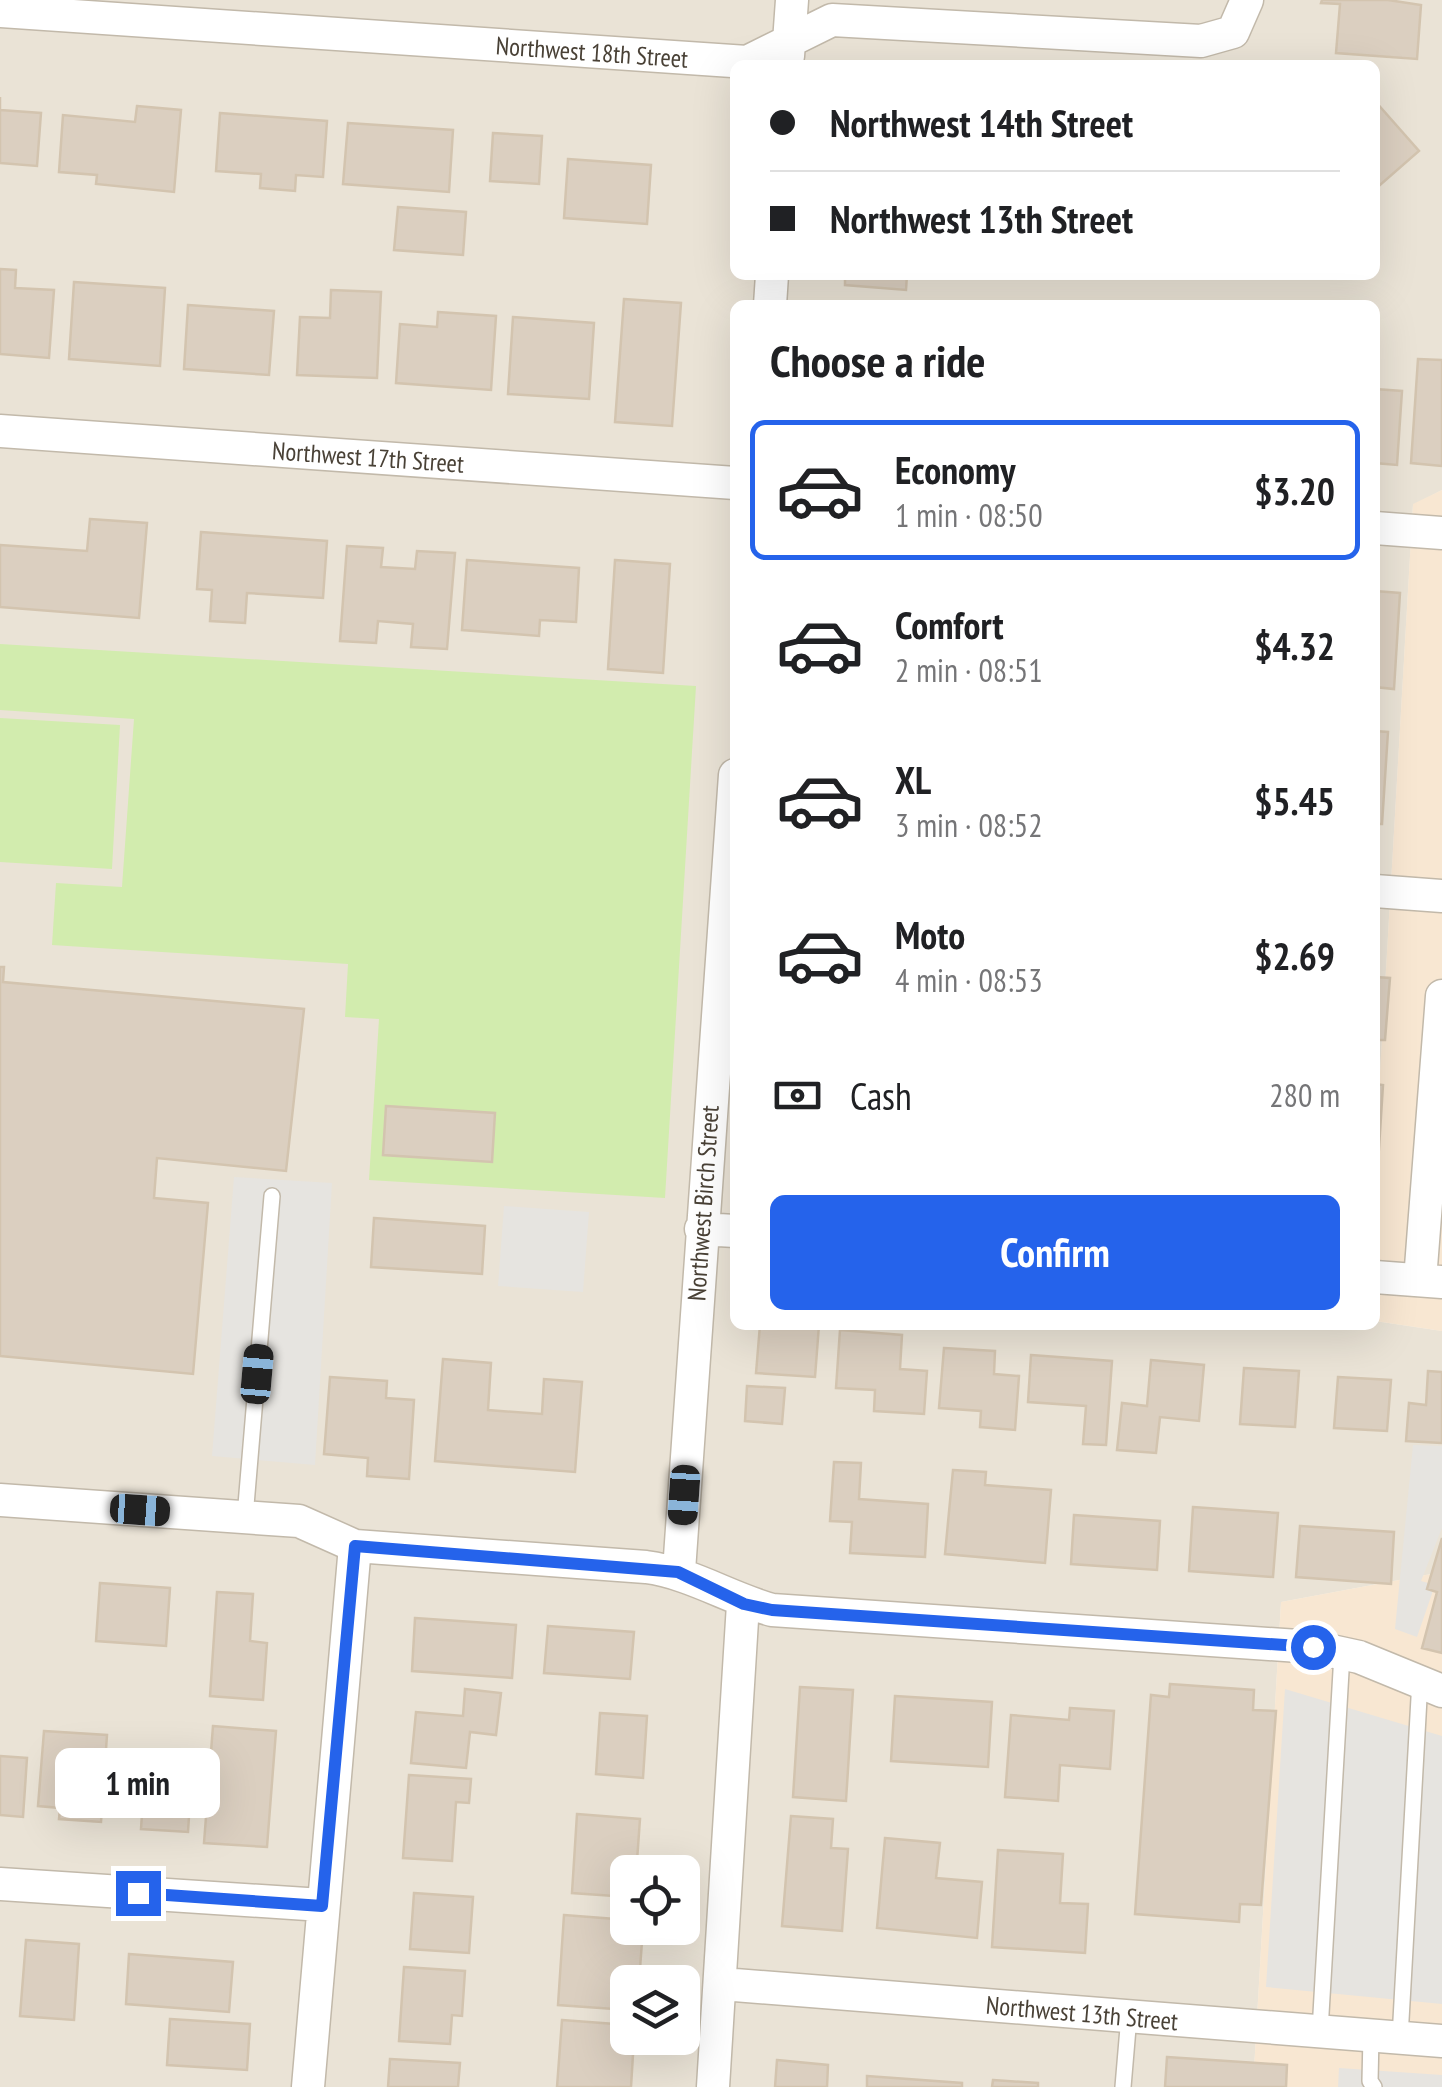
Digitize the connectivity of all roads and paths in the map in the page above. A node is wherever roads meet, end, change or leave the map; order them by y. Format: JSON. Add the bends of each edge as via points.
{"nodes":[{"id":1,"x":792,"y":0,"type":"edge"},
{"id":2,"x":1247,"y":0,"type":"edge"},
{"id":3,"x":0,"y":11,"type":"edge"},
{"id":4,"x":788,"y":52,"type":"edge"},
{"id":5,"x":755,"y":60,"type":"edge"},
{"id":6,"x":730,"y":61,"type":"edge"},
{"id":7,"x":0,"y":431,"type":"edge"},
{"id":8,"x":730,"y":483,"type":"edge"},
{"id":9,"x":1380,"y":528,"type":"edge"},
{"id":10,"x":1442,"y":533,"type":"edge"},
{"id":11,"x":730,"y":868,"type":"edge"},
{"id":12,"x":1380,"y":891,"type":"edge"},
{"id":13,"x":1442,"y":896,"type":"edge"},
{"id":14,"x":1442,"y":996,"type":"edge"},
{"id":15,"x":272,"y":1196,"type":"dead end"},
{"id":16,"x":701,"y":1228,"type":"junction"},
{"id":17,"x":730,"y":1231,"type":"edge"},
{"id":18,"x":1380,"y":1277,"type":"edge"},
{"id":19,"x":1431,"y":1281,"type":"edge"},
{"id":20,"x":0,"y":1500,"type":"edge"},
{"id":21,"x":245,"y":1518,"type":"junction"},
{"id":22,"x":355,"y":1546,"type":"junction"},
{"id":23,"x":678,"y":1572,"type":"junction"},
{"id":24,"x":744,"y":1604,"type":"junction"},
{"id":25,"x":1342,"y":1654,"type":"junction"},
{"id":26,"x":1431,"y":1686,"type":"edge"},
{"id":27,"x":0,"y":1884,"type":"edge"},
{"id":28,"x":322,"y":1906,"type":"junction"},
{"id":29,"x":722,"y":1984,"type":"junction"},
{"id":30,"x":1129,"y":2016,"type":"junction"},
{"id":31,"x":1320,"y":2032,"type":"junction"},
{"id":32,"x":1386,"y":2037,"type":"junction"},
{"id":33,"x":1442,"y":2041,"type":"edge"},
{"id":34,"x":308,"y":2087,"type":"edge"},
{"id":35,"x":713,"y":2087,"type":"edge"},
{"id":36,"x":1123,"y":2087,"type":"edge"},
{"id":37,"x":1374,"y":2087,"type":"edge"}],
"edges":[{"from":1,"to":4,"type":"street"},
{"from":2,"to":4,"type":"street","name":"Northwest 18th Street","via":[[1233,32],[1201,42],[832,20]]},
{"from":3,"to":6,"type":"street","name":"Northwest 18th Street"},
{"from":4,"to":5,"type":"street","name":"Northwest 18th Street"},
{"from":7,"to":8,"type":"street","name":"Northwest 17th Street"},
{"from":9,"to":10,"type":"street"},
{"from":11,"to":16,"type":"street","name":"Northwest Birch Street"},
{"from":12,"to":13,"type":"street"},
{"from":14,"to":19,"type":"street"},
{"from":15,"to":21,"type":"lane"},
{"from":16,"to":17,"type":"street"},
{"from":16,"to":23,"type":"street","name":"Northwest Birch Street"},
{"from":18,"to":19,"type":"street"},
{"from":20,"to":21,"type":"street"},
{"from":21,"to":22,"type":"street","via":[[299,1521]]},
{"from":22,"to":23,"type":"street"},
{"from":22,"to":28,"type":"street"},
{"from":23,"to":24,"type":"street"},
{"from":24,"to":25,"type":"street"},
{"from":24,"to":29,"type":"street"},
{"from":25,"to":26,"type":"street"},
{"from":25,"to":31,"type":"lane"},
{"from":26,"to":32,"type":"lane"},
{"from":27,"to":28,"type":"street"},
{"from":28,"to":34,"type":"street"},
{"from":29,"to":30,"type":"street","name":"Northwest 13th Street"},
{"from":29,"to":35,"type":"street"},
{"from":30,"to":31,"type":"street","name":"Northwest 13th Street"},
{"from":30,"to":36,"type":"lane"},
{"from":31,"to":32,"type":"street","name":"Northwest 13th Street"},
{"from":32,"to":33,"type":"street","name":"Northwest 13th Street"},
{"from":32,"to":37,"type":"lane","via":[[1370,2081]]}]}
